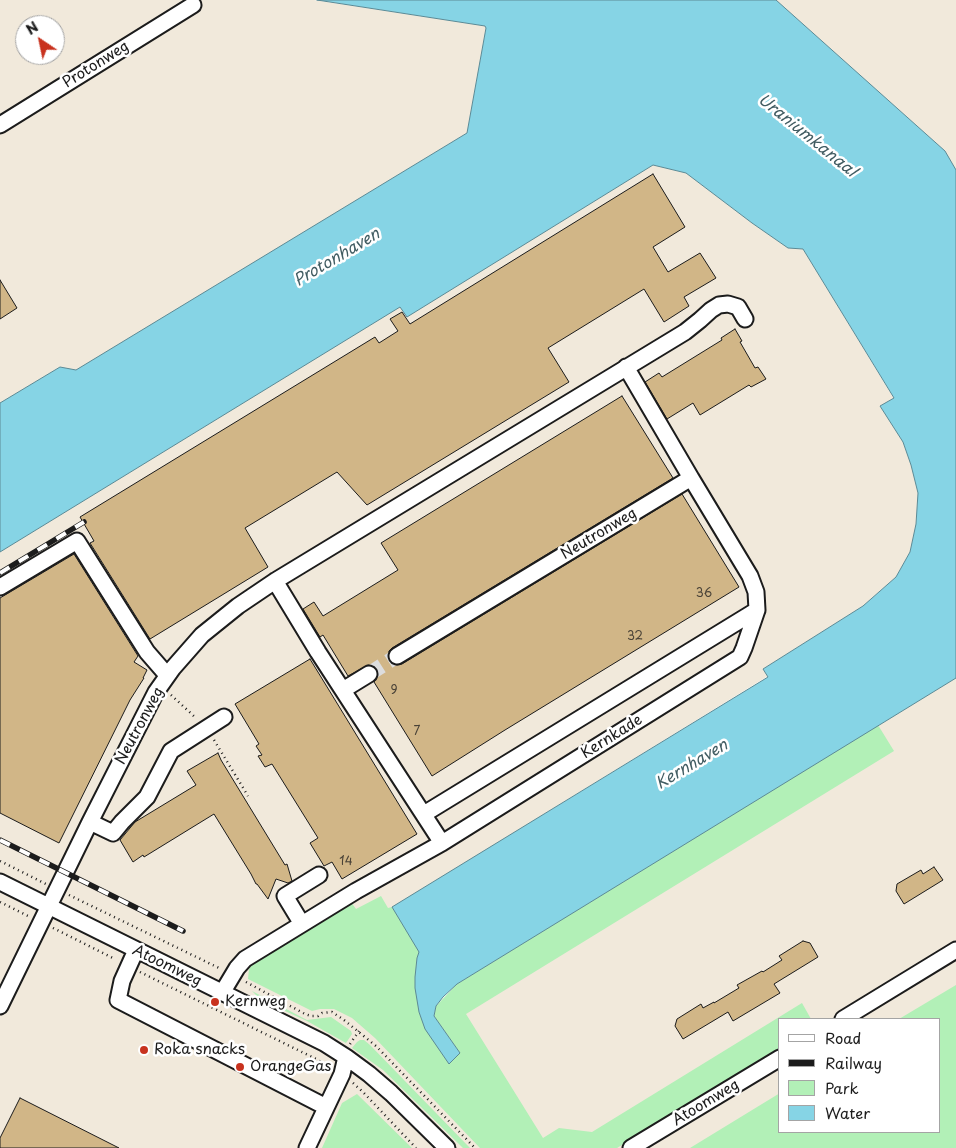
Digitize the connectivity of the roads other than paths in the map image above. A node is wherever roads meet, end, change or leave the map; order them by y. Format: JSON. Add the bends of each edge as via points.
{"nodes":[{"id":1,"x":193,"y":5,"type":"dead end"},
{"id":2,"x":0,"y":125,"type":"edge"},
{"id":3,"x":745,"y":319,"type":"dead end"},
{"id":4,"x":626,"y":368,"type":"junction"},
{"id":5,"x":691,"y":478,"type":"junction"},
{"id":6,"x":275,"y":581,"type":"junction"},
{"id":7,"x":0,"y":587,"type":"edge"},
{"id":8,"x":757,"y":610,"type":"junction"},
{"id":9,"x":397,"y":656,"type":"tunnel mouth"},
{"id":10,"x":369,"y":674,"type":"tunnel mouth"},
{"id":11,"x":167,"y":676,"type":"junction"},
{"id":12,"x":343,"y":690,"type":"junction"},
{"id":13,"x":224,"y":717,"type":"dead end"},
{"id":14,"x":424,"y":814,"type":"junction"},
{"id":15,"x":90,"y":822,"type":"junction"},
{"id":16,"x":442,"y":843,"type":"junction"},
{"id":17,"x":320,"y":875,"type":"dead end"},
{"id":18,"x":0,"y":882,"type":"edge"},
{"id":19,"x":49,"y":906,"type":"junction"},
{"id":20,"x":302,"y":924,"type":"junction"},
{"id":21,"x":136,"y":950,"type":"junction"},
{"id":22,"x":956,"y":950,"type":"edge"},
{"id":23,"x":222,"y":993,"type":"junction"},
{"id":24,"x":0,"y":1006,"type":"edge"},
{"id":25,"x":845,"y":1018,"type":"edge"},
{"id":26,"x":346,"y":1056,"type":"junction"},
{"id":27,"x":778,"y":1059,"type":"edge"},
{"id":28,"x":326,"y":1108,"type":"junction"},
{"id":29,"x":306,"y":1148,"type":"edge"},
{"id":30,"x":447,"y":1148,"type":"edge"},
{"id":31,"x":631,"y":1148,"type":"edge"}],
"edges":[{"from":1,"to":2,"type":"street","name":"Protonweg"},
{"from":3,"to":4,"type":"street","name":"Neutronweg","via":[[738,308],[719,305],[685,332]]},
{"from":4,"to":5,"type":"street"},
{"from":4,"to":6,"type":"street","name":"Neutronweg"},
{"from":5,"to":8,"type":"street","name":"Kernkade","via":[[750,576],[756,592]]},
{"from":5,"to":9,"type":"street","name":"Neutronweg"},
{"from":6,"to":11,"type":"street","name":"Neutronweg","via":[[202,635]]},
{"from":6,"to":12,"type":"street"},
{"from":7,"to":11,"type":"street","via":[[77,541],[146,652]]},
{"from":8,"to":14,"type":"street"},
{"from":8,"to":16,"type":"street","name":"Kernkade","via":[[740,657]]},
{"from":10,"to":12,"type":"street"},
{"from":11,"to":15,"type":"street","name":"Neutronweg"},
{"from":12,"to":14,"type":"street"},
{"from":13,"to":15,"type":"street","via":[[172,751],[147,797],[113,833]]},
{"from":14,"to":16,"type":"street"},
{"from":15,"to":19,"type":"street","name":"Neutronweg"},
{"from":16,"to":20,"type":"street","name":"Kernkade"},
{"from":17,"to":20,"type":"street","via":[[285,896]]},
{"from":18,"to":19,"type":"street","name":"Atoomweg"},
{"from":19,"to":21,"type":"street","name":"Atoomweg"},
{"from":19,"to":24,"type":"street","name":"Neutronweg"},
{"from":20,"to":23,"type":"street","name":"Kernkade","via":[[246,959]]},
{"from":21,"to":23,"type":"street","name":"Atoomweg"},
{"from":21,"to":28,"type":"street","via":[[122,981],[118,1000]]},
{"from":22,"to":25,"type":"street"},
{"from":23,"to":26,"type":"street","name":"Atoomweg"},
{"from":26,"to":28,"type":"street","via":[[342,1074]]},
{"from":26,"to":30,"type":"street","name":"Atoomweg","via":[[391,1093]]},
{"from":27,"to":31,"type":"street","name":"Atoomweg"},
{"from":28,"to":29,"type":"street"}]}
